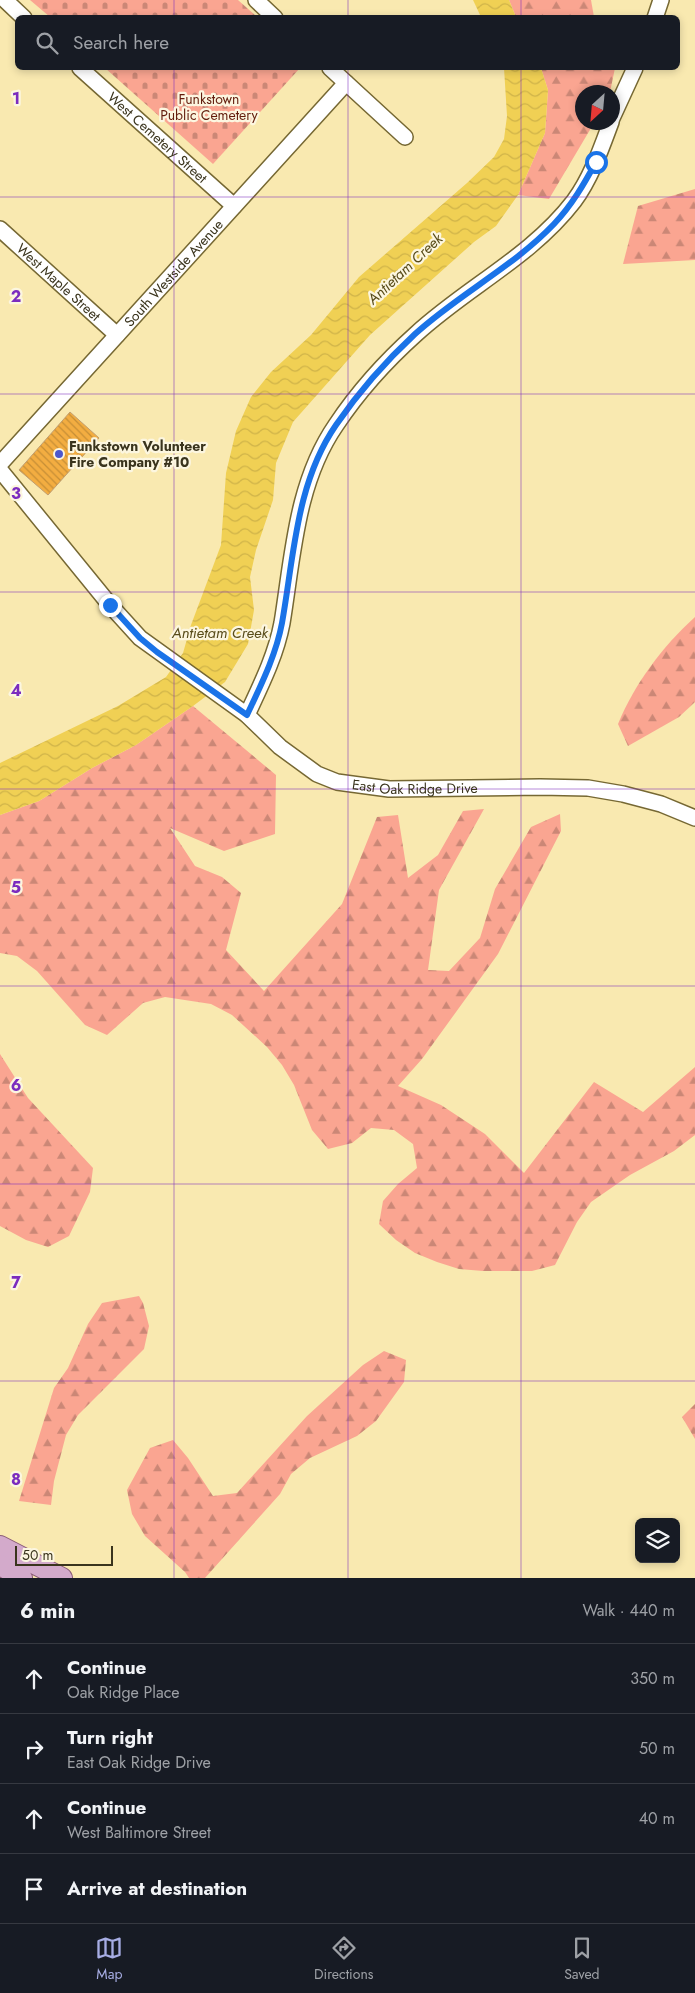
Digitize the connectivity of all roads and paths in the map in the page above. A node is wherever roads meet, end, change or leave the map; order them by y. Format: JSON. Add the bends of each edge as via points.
{"nodes":[{"id":1,"x":5,"y":0,"type":"edge"},
{"id":2,"x":256,"y":0,"type":"edge"},
{"id":3,"x":661,"y":0,"type":"edge"},
{"id":4,"x":21,"y":15,"type":"edge"},
{"id":5,"x":272,"y":15,"type":"edge"},
{"id":6,"x":656,"y":15,"type":"edge"},
{"id":7,"x":82,"y":70,"type":"edge"},
{"id":8,"x":332,"y":70,"type":"edge"},
{"id":9,"x":634,"y":70,"type":"edge"},
{"id":10,"x":346,"y":83,"type":"junction"},
{"id":11,"x":620,"y":101,"type":"edge"},
{"id":12,"x":608,"y":130,"type":"edge"},
{"id":13,"x":405,"y":137,"type":"dead end"},
{"id":14,"x":234,"y":206,"type":"junction"},
{"id":15,"x":0,"y":229,"type":"edge"},
{"id":16,"x":117,"y":335,"type":"junction"},
{"id":17,"x":0,"y":464,"type":"edge"},
{"id":18,"x":0,"y":470,"type":"edge"},
{"id":19,"x":242,"y":711,"type":"junction"},
{"id":20,"x":695,"y":818,"type":"edge"},
{"id":21,"x":0,"y":1546,"type":"edge"},
{"id":22,"x":0,"y":1566,"type":"edge"},
{"id":23,"x":22,"y":1578,"type":"edge"},
{"id":24,"x":62,"y":1578,"type":"edge"}],
"edges":[{"from":1,"to":4,"type":"street"},
{"from":2,"to":5,"type":"street"},
{"from":3,"to":6,"type":"street"},
{"from":7,"to":14,"type":"street","name":"West Cemetery Street"},
{"from":8,"to":10,"type":"street"},
{"from":9,"to":11,"type":"street"},
{"from":10,"to":13,"type":"street"},
{"from":10,"to":14,"type":"street","name":"South Westside Avenue"},
{"from":12,"to":19,"type":"street","via":[[596,162],[575,199],[555,223],[533,244],[416,334],[381,370],[336,426],[308,486],[290,559],[274,653]]},
{"from":14,"to":16,"type":"street","name":"South Westside Avenue"},
{"from":15,"to":16,"type":"street","name":"West Maple Street"},
{"from":16,"to":17,"type":"street","name":"South Westside Avenue"},
{"from":18,"to":19,"type":"street","name":"East Oak Ridge Drive","via":[[140,638]]},
{"from":19,"to":20,"type":"street","name":"East Oak Ridge Drive","via":[[296,760],[337,782],[389,789],[588,788],[660,804]]},
{"from":21,"to":24,"type":"main road"},
{"from":22,"to":23,"type":"main road"}]}
